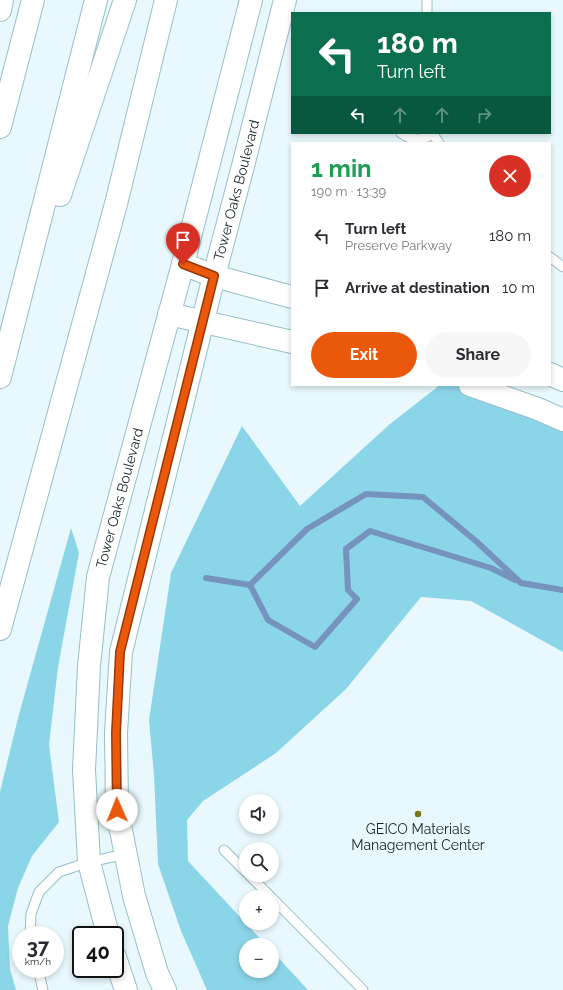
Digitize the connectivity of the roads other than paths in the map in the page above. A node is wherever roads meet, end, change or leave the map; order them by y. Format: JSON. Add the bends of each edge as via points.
{"nodes":[{"id":1,"x":2,"y":0,"type":"edge"},
{"id":2,"x":32,"y":0,"type":"edge"},
{"id":3,"x":96,"y":0,"type":"edge"},
{"id":4,"x":126,"y":0,"type":"edge"},
{"id":5,"x":166,"y":0,"type":"edge"},
{"id":6,"x":250,"y":0,"type":"edge"},
{"id":7,"x":285,"y":0,"type":"edge"},
{"id":8,"x":427,"y":0,"type":"edge"},
{"id":9,"x":0,"y":10,"type":"edge"},
{"id":10,"x":427,"y":12,"type":"edge"},
{"id":11,"x":0,"y":127,"type":"edge"},
{"id":12,"x":402,"y":134,"type":"edge"},
{"id":13,"x":433,"y":134,"type":"edge"},
{"id":14,"x":551,"y":259,"type":"edge"},
{"id":15,"x":183,"y":264,"type":"junction"},
{"id":16,"x":563,"y":266,"type":"edge"},
{"id":17,"x":214,"y":276,"type":"junction"},
{"id":18,"x":291,"y":297,"type":"edge"},
{"id":19,"x":169,"y":314,"type":"junction"},
{"id":20,"x":203,"y":322,"type":"junction"},
{"id":21,"x":291,"y":342,"type":"edge"},
{"id":22,"x":3,"y":367,"type":"edge"},
{"id":23,"x":551,"y":374,"type":"edge"},
{"id":24,"x":563,"y":380,"type":"edge"},
{"id":25,"x":473,"y":386,"type":"edge"},
{"id":26,"x":563,"y":420,"type":"edge"},
{"id":27,"x":0,"y":629,"type":"edge"},
{"id":28,"x":224,"y":850,"type":"dead end"},
{"id":29,"x":126,"y":854,"type":"junction"},
{"id":30,"x":89,"y":862,"type":"junction"},
{"id":31,"x":239,"y":865,"type":"edge"},
{"id":32,"x":256,"y":882,"type":"edge"},
{"id":33,"x":265,"y":890,"type":"edge"},
{"id":34,"x":279,"y":904,"type":"edge"},
{"id":35,"x":30,"y":926,"type":"edge"},
{"id":36,"x":106,"y":926,"type":"edge"},
{"id":37,"x":40,"y":978,"type":"edge"},
{"id":38,"x":122,"y":978,"type":"edge"},
{"id":39,"x":43,"y":990,"type":"edge"},
{"id":40,"x":126,"y":990,"type":"edge"},
{"id":41,"x":165,"y":990,"type":"edge"},
{"id":42,"x":363,"y":990,"type":"edge"}],
"edges":[{"from":1,"to":9,"type":"main road"},
{"from":2,"to":11,"type":"main road"},
{"from":3,"to":22,"type":"main road"},
{"from":4,"to":22,"type":"main road"},
{"from":5,"to":27,"type":"main road","via":[[114,211]]},
{"from":6,"to":15,"type":"main road","name":"Tower Oaks Boulevard"},
{"from":7,"to":17,"type":"main road","name":"Tower Oaks Boulevard"},
{"from":8,"to":10,"type":"lane"},
{"from":12,"to":13,"type":"lane","via":[[412,139],[427,138]]},
{"from":14,"to":16,"type":"lane"},
{"from":15,"to":17,"type":"main road"},
{"from":15,"to":19,"type":"main road","name":"Tower Oaks Boulevard"},
{"from":17,"to":18,"type":"main road"},
{"from":17,"to":20,"type":"main road","name":"Tower Oaks Boulevard"},
{"from":19,"to":20,"type":"main road"},
{"from":19,"to":30,"type":"main road","name":"Tower Oaks Boulevard","via":[[98,577],[89,666],[84,770]]},
{"from":20,"to":21,"type":"main road"},
{"from":20,"to":29,"type":"main road","name":"Tower Oaks Boulevard","via":[[120,652],[116,733],[117,810]]},
{"from":23,"to":24,"type":"main road"},
{"from":25,"to":26,"type":"main road"},
{"from":28,"to":31,"type":"lane"},
{"from":29,"to":30,"type":"lane"},
{"from":29,"to":41,"type":"main road","name":"Tower Oaks Boulevard","via":[[134,896],[157,973]]},
{"from":30,"to":35,"type":"lane","via":[[59,872],[39,892],[31,914]]},
{"from":30,"to":36,"type":"main road","name":"Tower Oaks Boulevard"},
{"from":32,"to":33,"type":"lane"},
{"from":34,"to":42,"type":"lane"},
{"from":37,"to":39,"type":"lane"},
{"from":38,"to":40,"type":"main road"}]}
